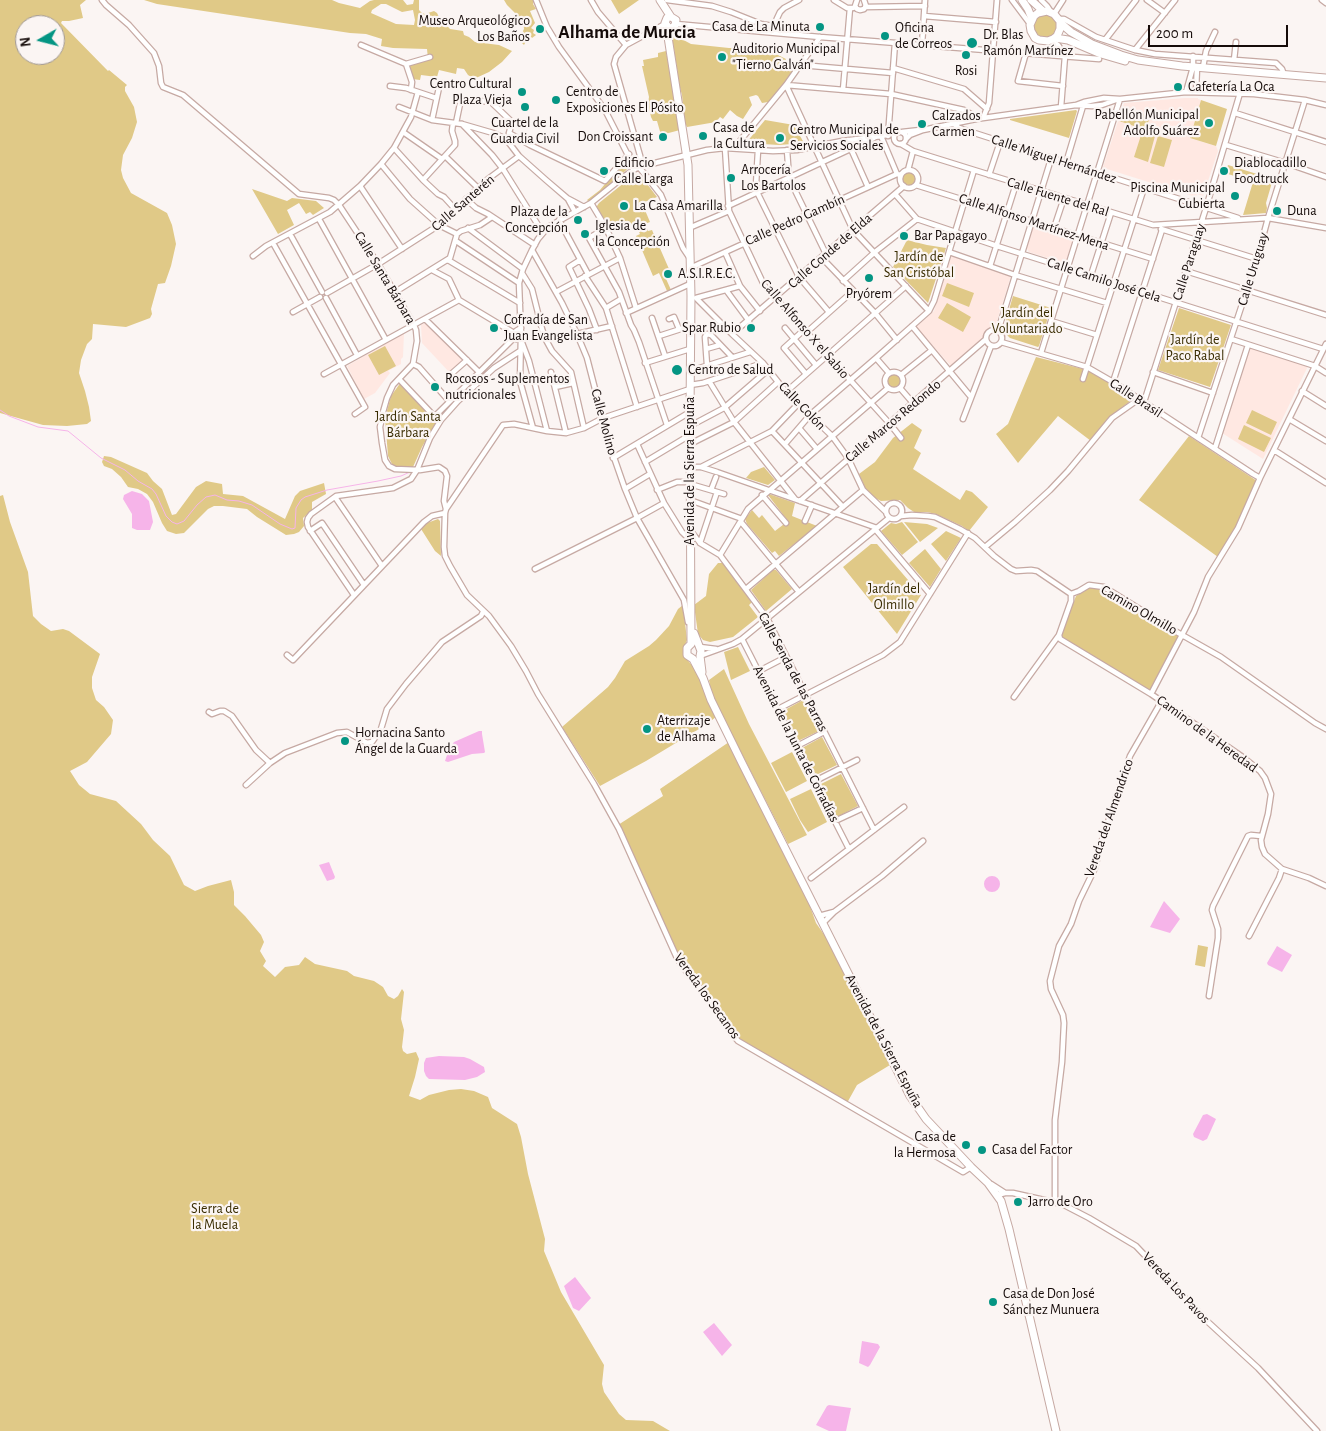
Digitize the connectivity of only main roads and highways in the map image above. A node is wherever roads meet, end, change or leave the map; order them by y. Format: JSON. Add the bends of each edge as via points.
{"nodes":[{"id":1,"x":660,"y":0,"type":"edge"},
{"id":2,"x":1022,"y":0,"type":"edge"},
{"id":3,"x":1031,"y":0,"type":"edge"},
{"id":4,"x":1042,"y":11,"type":"junction"},
{"id":5,"x":1056,"y":17,"type":"junction"},
{"id":6,"x":1031,"y":21,"type":"junction"},
{"id":7,"x":668,"y":22,"type":"junction"},
{"id":8,"x":676,"y":24,"type":"road end"},
{"id":9,"x":1053,"y":39,"type":"junction"},
{"id":10,"x":1182,"y":66,"type":"junction"},
{"id":11,"x":1326,"y":78,"type":"edge"},
{"id":12,"x":695,"y":646,"type":"junction"},
{"id":13,"x":698,"y":657,"type":"junction"},
{"id":14,"x":1056,"y":1431,"type":"edge"}],
"edges":[{"from":1,"to":7,"type":"main road"},
{"from":2,"to":6,"type":"main road"},
{"from":3,"to":4,"type":"main road"},
{"from":4,"to":5,"type":"main road"},
{"from":4,"to":6,"type":"main road"},
{"from":5,"to":9,"type":"main road","via":[[1060,29]]},
{"from":5,"to":10,"type":"main road","via":[[1071,32],[1106,50],[1138,60]]},
{"from":6,"to":9,"type":"main road","via":[[1031,30],[1036,38],[1043,41]]},
{"from":7,"to":8,"type":"main road","via":[[676,20]]},
{"from":7,"to":12,"type":"main road","name":"Avenida de la Sierra Espuña","via":[[687,155],[690,284],[694,297],[690,326],[690,500],[691,616]]},
{"from":9,"to":10,"type":"main road","via":[[1068,40],[1121,60],[1145,65]]},
{"from":10,"to":11,"type":"main road"},
{"from":12,"to":13,"type":"main road","name":"Avenida de la Sierra Espuña","via":[[701,651]]},
{"from":12,"to":13,"type":"main road","name":"Avenida de la Sierra Espuña","via":[[686,650],[687,655]]},
{"from":13,"to":14,"type":"main road","name":"Avenida de la Sierra Espuña","via":[[711,700],[808,895],[815,917],[820,924],[821,920],[910,1096],[926,1119],[988,1183],[1003,1207]]}]}
